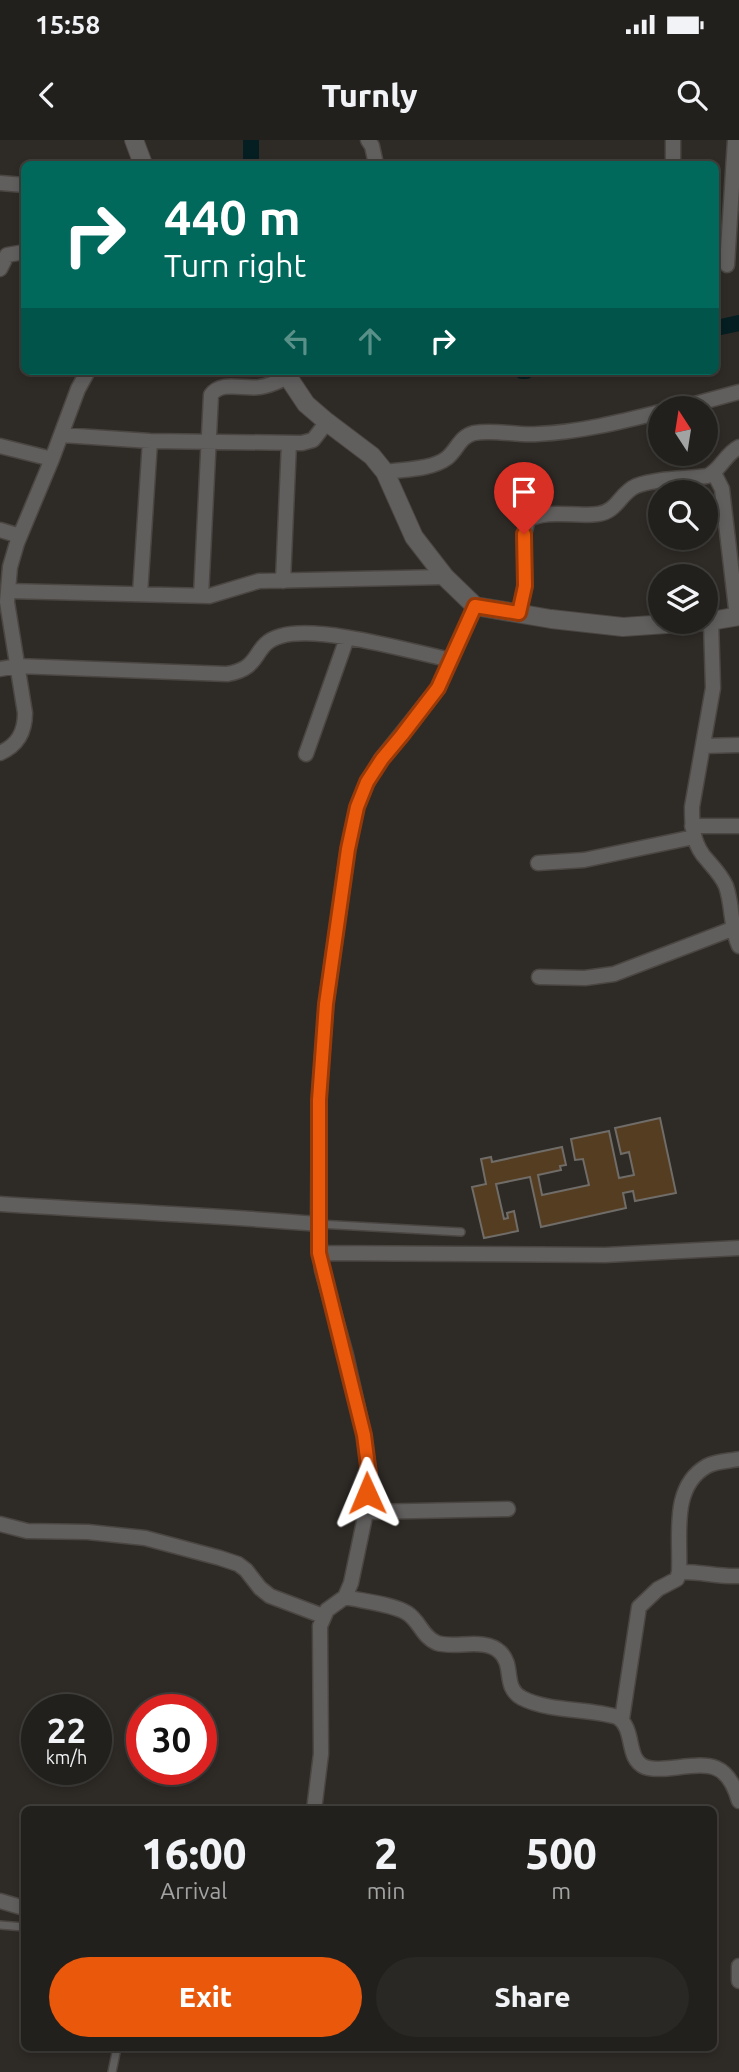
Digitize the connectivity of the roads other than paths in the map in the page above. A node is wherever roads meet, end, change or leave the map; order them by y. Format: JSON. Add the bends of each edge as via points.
{"nodes":[{"id":1,"x":134,"y":140,"type":"edge"},
{"id":2,"x":368,"y":140,"type":"edge"},
{"id":3,"x":673,"y":140,"type":"edge"},
{"id":4,"x":734,"y":140,"type":"edge"},
{"id":5,"x":736,"y":160,"type":"edge"},
{"id":6,"x":140,"y":161,"type":"edge"},
{"id":7,"x":375,"y":161,"type":"edge"},
{"id":8,"x":673,"y":161,"type":"edge"},
{"id":9,"x":0,"y":183,"type":"edge"},
{"id":10,"x":21,"y":186,"type":"edge"},
{"id":11,"x":21,"y":253,"type":"edge"},
{"id":12,"x":727,"y":265,"type":"dead end"},
{"id":13,"x":0,"y":270,"type":"edge"},
{"id":14,"x":85,"y":375,"type":"edge"},
{"id":15,"x":284,"y":375,"type":"edge"},
{"id":16,"x":287,"y":375,"type":"edge"},
{"id":17,"x":739,"y":391,"type":"edge"},
{"id":18,"x":718,"y":397,"type":"edge"},
{"id":19,"x":648,"y":415,"type":"edge"},
{"id":20,"x":327,"y":422,"type":"junction"},
{"id":21,"x":62,"y":435,"type":"junction"},
{"id":22,"x":150,"y":441,"type":"junction"},
{"id":23,"x":207,"y":443,"type":"junction"},
{"id":24,"x":289,"y":443,"type":"junction"},
{"id":25,"x":0,"y":446,"type":"edge"},
{"id":26,"x":739,"y":447,"type":"edge"},
{"id":27,"x":52,"y":459,"type":"junction"},
{"id":28,"x":385,"y":472,"type":"junction"},
{"id":29,"x":714,"y":473,"type":"junction"},
{"id":30,"x":0,"y":530,"type":"edge"},
{"id":31,"x":20,"y":536,"type":"junction"},
{"id":32,"x":445,"y":577,"type":"junction"},
{"id":33,"x":283,"y":581,"type":"junction"},
{"id":34,"x":140,"y":594,"type":"junction"},
{"id":35,"x":201,"y":596,"type":"junction"},
{"id":36,"x":5,"y":598,"type":"edge"},
{"id":37,"x":475,"y":606,"type":"junction"},
{"id":38,"x":519,"y":613,"type":"junction"},
{"id":39,"x":738,"y":617,"type":"edge"},
{"id":40,"x":718,"y":620,"type":"edge"},
{"id":41,"x":648,"y":625,"type":"edge"},
{"id":42,"x":711,"y":634,"type":"edge"},
{"id":43,"x":347,"y":638,"type":"junction"},
{"id":44,"x":451,"y":660,"type":"junction"},
{"id":45,"x":17,"y":666,"type":"junction"},
{"id":46,"x":0,"y":669,"type":"edge"},
{"id":47,"x":739,"y":745,"type":"edge"},
{"id":48,"x":704,"y":746,"type":"junction"},
{"id":49,"x":0,"y":753,"type":"edge"},
{"id":50,"x":306,"y":754,"type":"dead end"},
{"id":51,"x":739,"y":826,"type":"edge"},
{"id":52,"x":693,"y":832,"type":"junction"},
{"id":53,"x":538,"y":863,"type":"dead end"},
{"id":54,"x":732,"y":929,"type":"junction"},
{"id":55,"x":739,"y":946,"type":"edge"},
{"id":56,"x":539,"y":977,"type":"dead end"},
{"id":57,"x":0,"y":1204,"type":"edge"},
{"id":58,"x":318,"y":1224,"type":"junction"},
{"id":59,"x":461,"y":1232,"type":"dead end"},
{"id":60,"x":739,"y":1248,"type":"edge"},
{"id":61,"x":319,"y":1253,"type":"junction"},
{"id":62,"x":739,"y":1459,"type":"edge"},
{"id":63,"x":508,"y":1509,"type":"dead end"},
{"id":64,"x":366,"y":1513,"type":"junction"},
{"id":65,"x":0,"y":1524,"type":"edge"},
{"id":66,"x":679,"y":1572,"type":"junction"},
{"id":67,"x":739,"y":1576,"type":"edge"},
{"id":68,"x":345,"y":1597,"type":"junction"},
{"id":69,"x":323,"y":1616,"type":"junction"},
{"id":70,"x":622,"y":1719,"type":"junction"},
{"id":71,"x":739,"y":1801,"type":"edge"},
{"id":72,"x":314,"y":1806,"type":"edge"},
{"id":73,"x":0,"y":1901,"type":"edge"},
{"id":74,"x":21,"y":1907,"type":"edge"},
{"id":75,"x":0,"y":1925,"type":"edge"},
{"id":76,"x":21,"y":1926,"type":"edge"},
{"id":77,"x":739,"y":1966,"type":"edge"},
{"id":78,"x":739,"y":1981,"type":"edge"},
{"id":79,"x":116,"y":2051,"type":"edge"},
{"id":80,"x":112,"y":2072,"type":"edge"}],
"edges":[{"from":1,"to":6,"type":"street"},
{"from":2,"to":7,"type":"street"},
{"from":3,"to":8,"type":"street"},
{"from":4,"to":5,"type":"street"},
{"from":5,"to":12,"type":"street"},
{"from":9,"to":10,"type":"street"},
{"from":11,"to":13,"type":"street","via":[[7,255]]},
{"from":14,"to":21,"type":"street"},
{"from":15,"to":23,"type":"street","via":[[260,387],[214,390]]},
{"from":16,"to":20,"type":"street","via":[[306,404]]},
{"from":17,"to":18,"type":"street"},
{"from":19,"to":28,"type":"street","via":[[556,433],[478,433],[462,439],[440,462]]},
{"from":20,"to":24,"type":"street","via":[[313,440]]},
{"from":20,"to":28,"type":"street","via":[[372,456]]},
{"from":21,"to":22,"type":"street"},
{"from":21,"to":27,"type":"street"},
{"from":22,"to":23,"type":"street"},
{"from":22,"to":34,"type":"street"},
{"from":23,"to":24,"type":"street"},
{"from":23,"to":35,"type":"street"},
{"from":24,"to":33,"type":"street"},
{"from":25,"to":27,"type":"street"},
{"from":26,"to":29,"type":"street"},
{"from":27,"to":31,"type":"street"},
{"from":28,"to":32,"type":"street","via":[[414,537]]},
{"from":29,"to":38,"type":"street","via":[[639,485],[601,514],[540,515],[528,520]]},
{"from":29,"to":39,"type":"street","via":[[722,489]]},
{"from":30,"to":31,"type":"street"},
{"from":31,"to":36,"type":"street"},
{"from":32,"to":33,"type":"street"},
{"from":32,"to":37,"type":"street"},
{"from":33,"to":35,"type":"street","via":[[249,583]]},
{"from":34,"to":35,"type":"street"},
{"from":34,"to":36,"type":"street"},
{"from":36,"to":45,"type":"street"},
{"from":37,"to":38,"type":"street"},
{"from":37,"to":44,"type":"street"},
{"from":38,"to":41,"type":"street","via":[[623,627]]},
{"from":39,"to":40,"type":"street"},
{"from":42,"to":48,"type":"street","via":[[713,688]]},
{"from":43,"to":44,"type":"street"},
{"from":43,"to":45,"type":"street","via":[[319,633],[280,636],[260,648],[249,667],[227,674]]},
{"from":43,"to":50,"type":"street"},
{"from":44,"to":58,"type":"street","via":[[438,688],[367,782],[357,807],[326,1004],[319,1100]]},
{"from":45,"to":46,"type":"street"},
{"from":45,"to":49,"type":"street","via":[[25,728],[18,740]]},
{"from":47,"to":48,"type":"street"},
{"from":48,"to":52,"type":"street","via":[[692,807]]},
{"from":51,"to":52,"type":"street"},
{"from":52,"to":53,"type":"street","via":[[584,860]]},
{"from":52,"to":54,"type":"street","via":[[726,887]]},
{"from":54,"to":55,"type":"street"},
{"from":54,"to":56,"type":"street","via":[[614,974]]},
{"from":57,"to":58,"type":"street"},
{"from":58,"to":59,"type":"lane"},
{"from":58,"to":61,"type":"street"},
{"from":60,"to":61,"type":"street","via":[[605,1255]]},
{"from":61,"to":64,"type":"street","via":[[364,1435],[369,1474]]},
{"from":62,"to":66,"type":"street","via":[[706,1467],[685,1489]]},
{"from":63,"to":64,"type":"street"},
{"from":64,"to":68,"type":"street"},
{"from":65,"to":69,"type":"street","via":[[27,1531],[134,1537],[220,1558],[247,1570],[270,1596]]},
{"from":66,"to":67,"type":"street"},
{"from":66,"to":70,"type":"street","via":[[677,1579],[639,1607]]},
{"from":68,"to":69,"type":"street"},
{"from":68,"to":70,"type":"street","via":[[407,1613],[425,1635],[440,1644],[495,1649],[505,1658],[509,1685],[524,1699]]},
{"from":69,"to":72,"type":"street","via":[[321,1754]]},
{"from":70,"to":71,"type":"street","via":[[641,1765],[720,1769],[728,1775]]},
{"from":73,"to":74,"type":"street"},
{"from":75,"to":76,"type":"lane"},
{"from":77,"to":78,"type":"street"},
{"from":79,"to":80,"type":"lane"}]}
